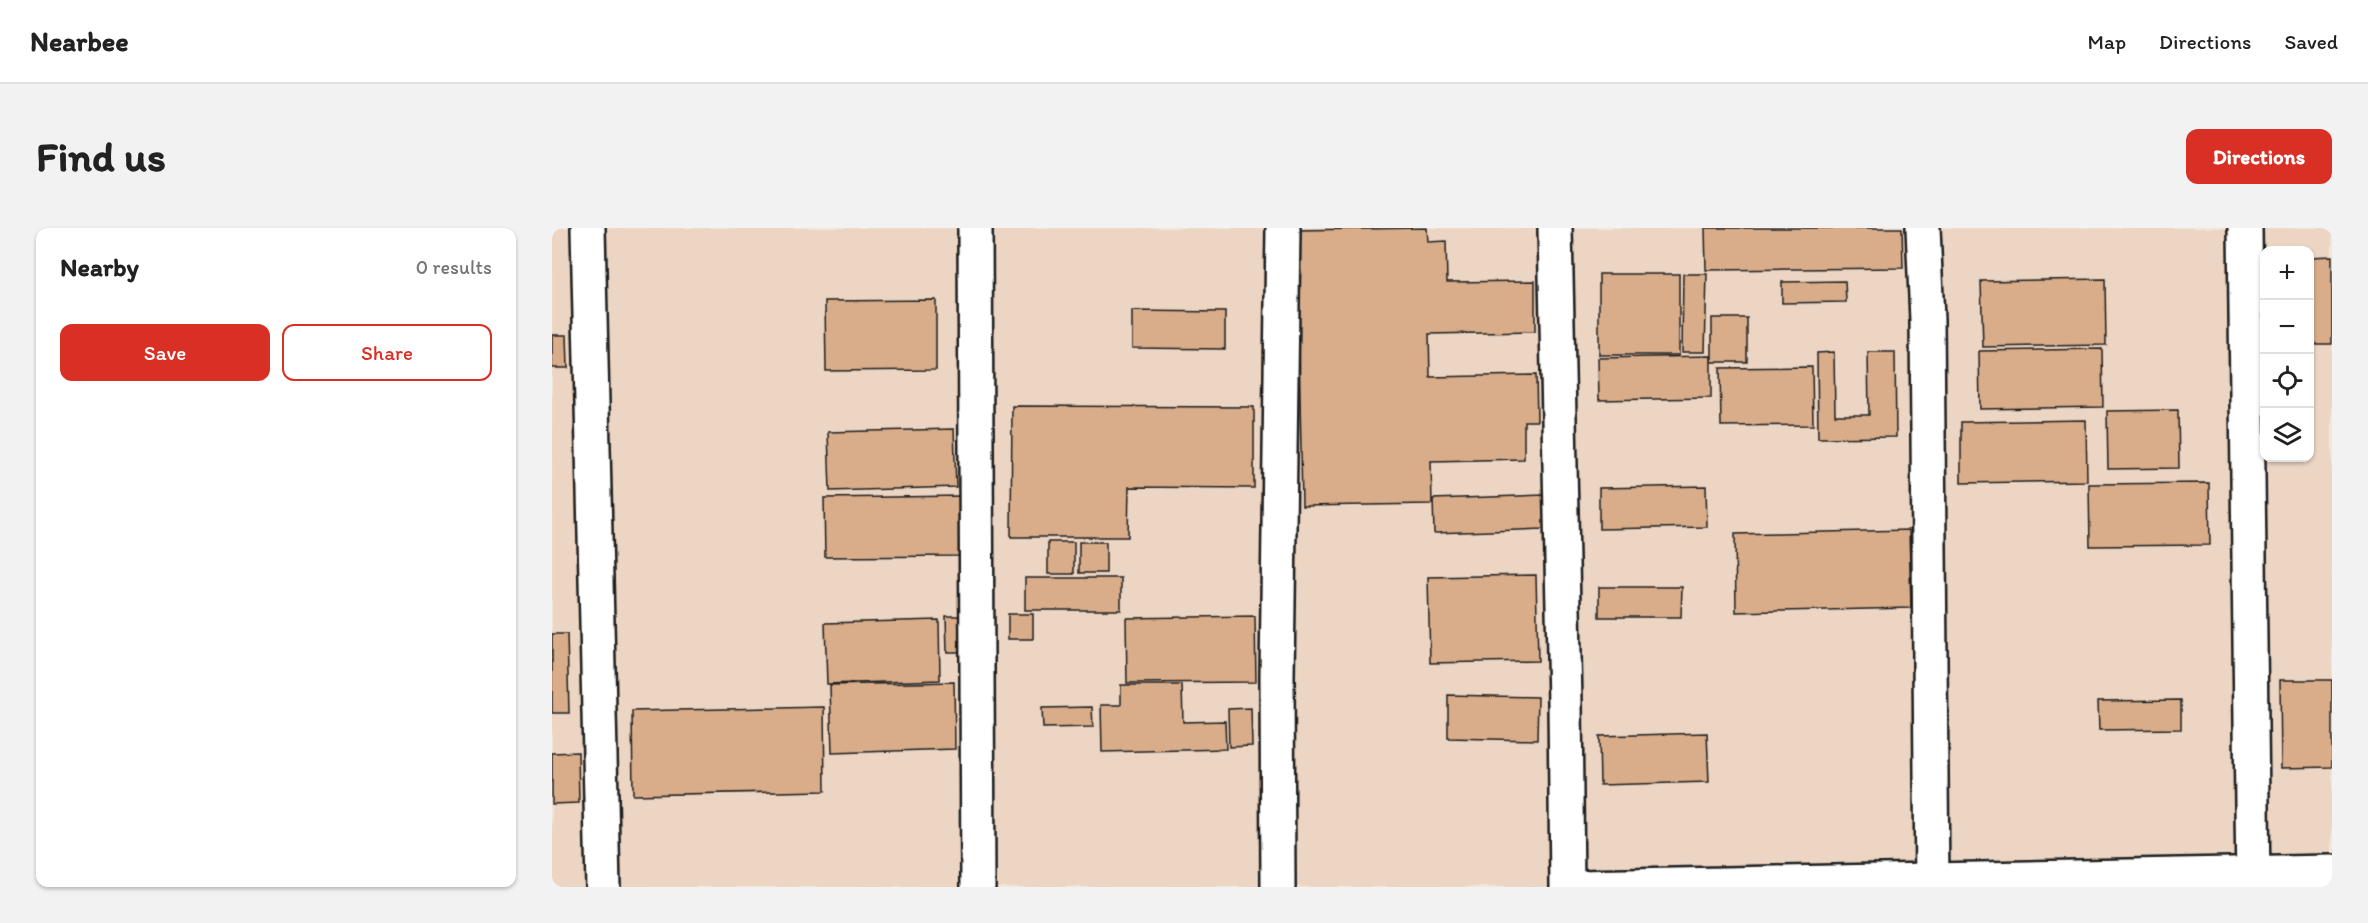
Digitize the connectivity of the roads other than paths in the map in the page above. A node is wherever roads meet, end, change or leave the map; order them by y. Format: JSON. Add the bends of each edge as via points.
{"nodes":[{"id":1,"x":588,"y":228,"type":"edge"},
{"id":2,"x":975,"y":228,"type":"edge"},
{"id":3,"x":1284,"y":228,"type":"edge"},
{"id":4,"x":1555,"y":228,"type":"edge"},
{"id":5,"x":1923,"y":228,"type":"edge"},
{"id":6,"x":2244,"y":228,"type":"edge"},
{"id":7,"x":2332,"y":872,"type":"edge"},
{"id":8,"x":2253,"y":880,"type":"edge"},
{"id":9,"x":1932,"y":883,"type":"edge"},
{"id":10,"x":603,"y":887,"type":"edge"},
{"id":11,"x":978,"y":887,"type":"edge"},
{"id":12,"x":1278,"y":887,"type":"edge"},
{"id":13,"x":1567,"y":887,"type":"edge"},
{"id":14,"x":1577,"y":887,"type":"edge"}],
"edges":[{"from":1,"to":10,"type":"street"},
{"from":2,"to":11,"type":"street"},
{"from":3,"to":12,"type":"street"},
{"from":4,"to":13,"type":"street"},
{"from":5,"to":9,"type":"street"},
{"from":6,"to":8,"type":"street"},
{"from":7,"to":8,"type":"street"},
{"from":8,"to":9,"type":"street"},
{"from":9,"to":14,"type":"street"}]}
